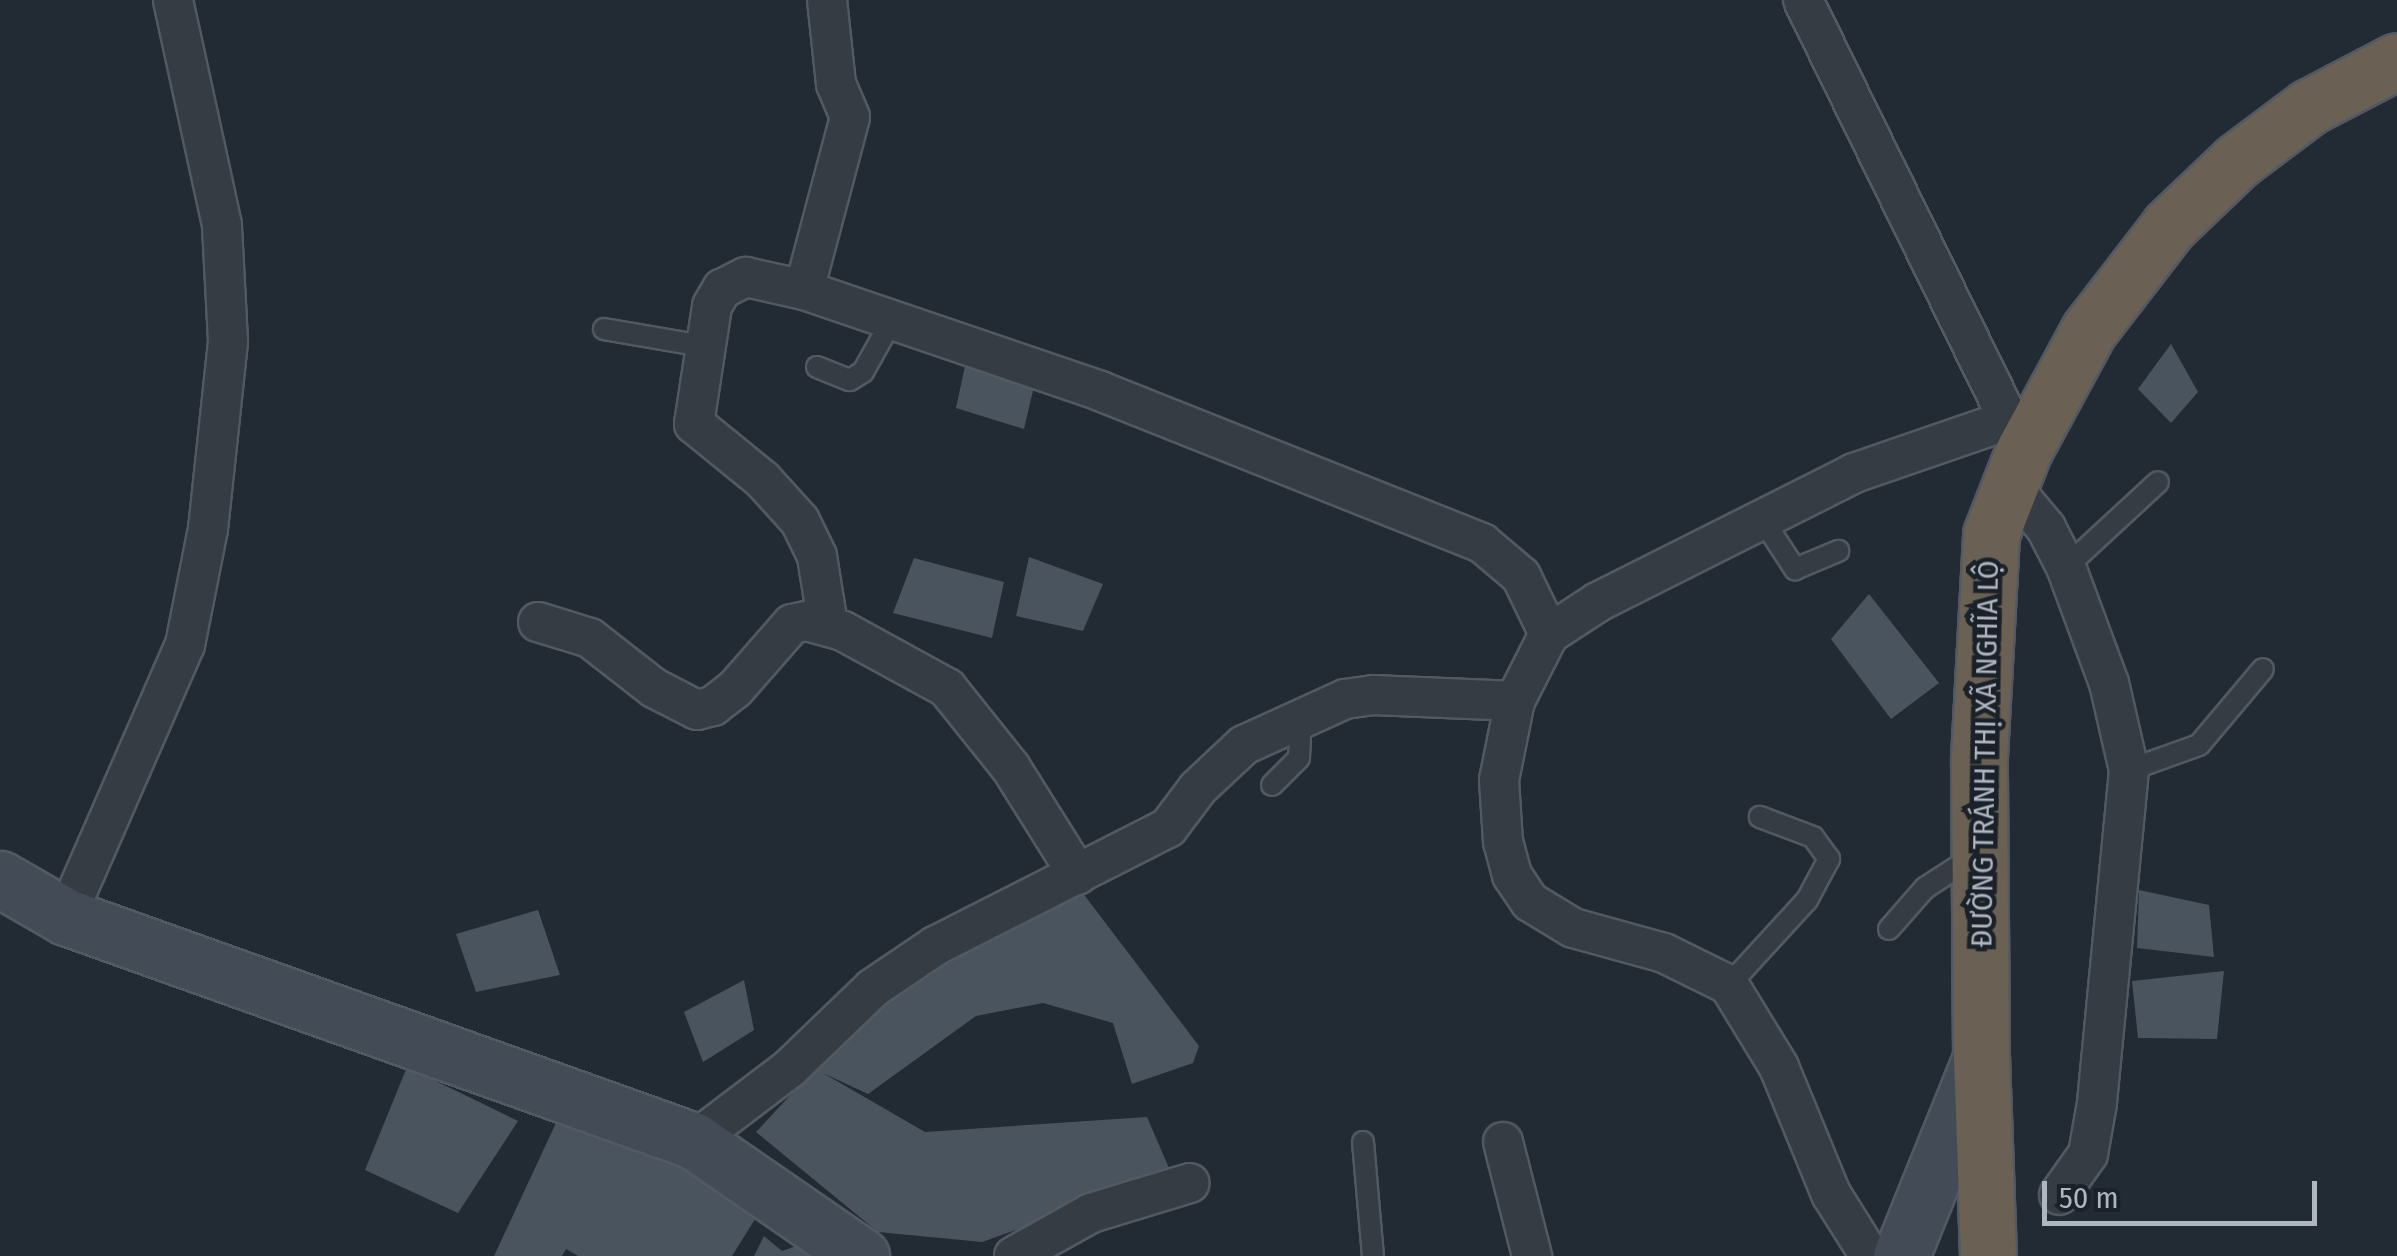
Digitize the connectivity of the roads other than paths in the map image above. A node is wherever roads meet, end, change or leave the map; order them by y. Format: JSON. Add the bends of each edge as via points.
{"nodes":[{"id":1,"x":173,"y":0,"type":"edge"},
{"id":2,"x":826,"y":0,"type":"edge"},
{"id":3,"x":1804,"y":0,"type":"edge"},
{"id":4,"x":2397,"y":62,"type":"edge"},
{"id":5,"x":804,"y":290,"type":"junction"},
{"id":6,"x":892,"y":320,"type":"junction"},
{"id":7,"x":604,"y":329,"type":"dead end"},
{"id":8,"x":703,"y":346,"type":"junction"},
{"id":9,"x":816,"y":367,"type":"dead end"},
{"id":10,"x":2014,"y":452,"type":"junction"},
{"id":11,"x":2158,"y":482,"type":"dead end"},
{"id":12,"x":1763,"y":520,"type":"junction"},
{"id":13,"x":1838,"y":551,"type":"dead end"},
{"id":14,"x":2066,"y":568,"type":"junction"},
{"id":15,"x":538,"y":622,"type":"dead end"},
{"id":16,"x":828,"y":625,"type":"junction"},
{"id":17,"x":1549,"y":634,"type":"junction"},
{"id":18,"x":2263,"y":669,"type":"dead end"},
{"id":19,"x":1515,"y":701,"type":"junction"},
{"id":20,"x":1301,"y":716,"type":"junction"},
{"id":21,"x":2129,"y":770,"type":"junction"},
{"id":22,"x":1272,"y":785,"type":"dead end"},
{"id":23,"x":1760,"y":817,"type":"dead end"},
{"id":24,"x":1980,"y":853,"type":"junction"},
{"id":25,"x":1078,"y":875,"type":"junction"},
{"id":26,"x":0,"y":878,"type":"edge"},
{"id":27,"x":66,"y":917,"type":"junction"},
{"id":28,"x":1889,"y":929,"type":"dead end"},
{"id":29,"x":1729,"y":985,"type":"junction"},
{"id":30,"x":1981,"y":1058,"type":"junction"},
{"id":31,"x":694,"y":1142,"type":"junction"},
{"id":32,"x":1363,"y":1142,"type":"dead end"},
{"id":33,"x":1503,"y":1142,"type":"dead end"},
{"id":34,"x":1190,"y":1184,"type":"dead end"},
{"id":35,"x":2059,"y":1195,"type":"dead end"},
{"id":36,"x":1924,"y":1198,"type":"junction"},
{"id":37,"x":1987,"y":1237,"type":"edge"},
{"id":38,"x":861,"y":1256,"type":"edge"},
{"id":39,"x":1014,"y":1256,"type":"edge"},
{"id":40,"x":1374,"y":1256,"type":"edge"},
{"id":41,"x":1532,"y":1256,"type":"edge"},
{"id":42,"x":1870,"y":1256,"type":"edge"},
{"id":43,"x":1900,"y":1256,"type":"edge"}],
"edges":[{"from":1,"to":27,"type":"street","via":[[222,225],[228,341],[208,529],[185,644]]},
{"from":2,"to":5,"type":"street","via":[[836,84],[850,118]]},
{"from":3,"to":10,"type":"street"},
{"from":4,"to":10,"type":"highway","name":"ĐƯỜNG TRÁNH THỊ XÃ NGHĨA LỘ","via":[[2309,107],[2237,161],[2169,226],[2089,330]]},
{"from":5,"to":6,"type":"street"},
{"from":5,"to":8,"type":"street","via":[[765,278],[732,282],[712,306]]},
{"from":6,"to":9,"type":"lane","via":[[863,372],[850,380]]},
{"from":6,"to":17,"type":"street","via":[[1100,391],[1482,543],[1520,576]]},
{"from":7,"to":8,"type":"lane"},
{"from":8,"to":16,"type":"street","via":[[694,424],[800,521],[817,556]]},
{"from":10,"to":12,"type":"street","via":[[1854,473]]},
{"from":10,"to":14,"type":"street"},
{"from":10,"to":24,"type":"highway","name":"ĐƯỜNG TRÁNH THỊ XÃ NGHĨA LỘ","via":[[1988,562]]},
{"from":11,"to":14,"type":"lane"},
{"from":12,"to":13,"type":"lane","via":[[1795,569]]},
{"from":12,"to":17,"type":"street","via":[[1598,602]]},
{"from":14,"to":21,"type":"street","via":[[2109,683]]},
{"from":15,"to":16,"type":"street","via":[[590,638],[654,688],[697,710],[735,689],[792,624]]},
{"from":16,"to":25,"type":"street","via":[[947,688],[1011,768]]},
{"from":17,"to":19,"type":"street"},
{"from":18,"to":21,"type":"lane","via":[[2200,745]]},
{"from":19,"to":20,"type":"street","via":[[1374,695]]},
{"from":19,"to":29,"type":"street","via":[[1499,780],[1503,842],[1512,875],[1530,902],[1573,928],[1664,952]]},
{"from":20,"to":22,"type":"lane","via":[[1299,758]]},
{"from":20,"to":25,"type":"street","via":[[1244,744],[1168,828]]},
{"from":21,"to":35,"type":"street","via":[[2097,1104],[2088,1154]]},
{"from":23,"to":29,"type":"lane","via":[[1814,837],[1829,859],[1808,900]]},
{"from":24,"to":28,"type":"lane","via":[[1925,888]]},
{"from":24,"to":30,"type":"highway","name":"ĐƯỜNG TRÁNH THỊ XÃ NGHĨA LỘ"},
{"from":25,"to":31,"type":"street","via":[[935,946],[873,988],[790,1068]]},
{"from":26,"to":27,"type":"street"},
{"from":27,"to":31,"type":"street"},
{"from":29,"to":42,"type":"street","via":[[1779,1067],[1831,1194]]},
{"from":30,"to":36,"type":"street"},
{"from":30,"to":37,"type":"highway","name":"ĐƯỜNG TRÁNH THỊ XÃ NGHĨA LỘ"},
{"from":31,"to":38,"type":"street"},
{"from":32,"to":40,"type":"lane"},
{"from":33,"to":41,"type":"street"},
{"from":34,"to":39,"type":"street","via":[[1091,1213]]},
{"from":36,"to":37,"type":"street","via":[[1951,1186],[1970,1196]]},
{"from":36,"to":43,"type":"street"}]}
